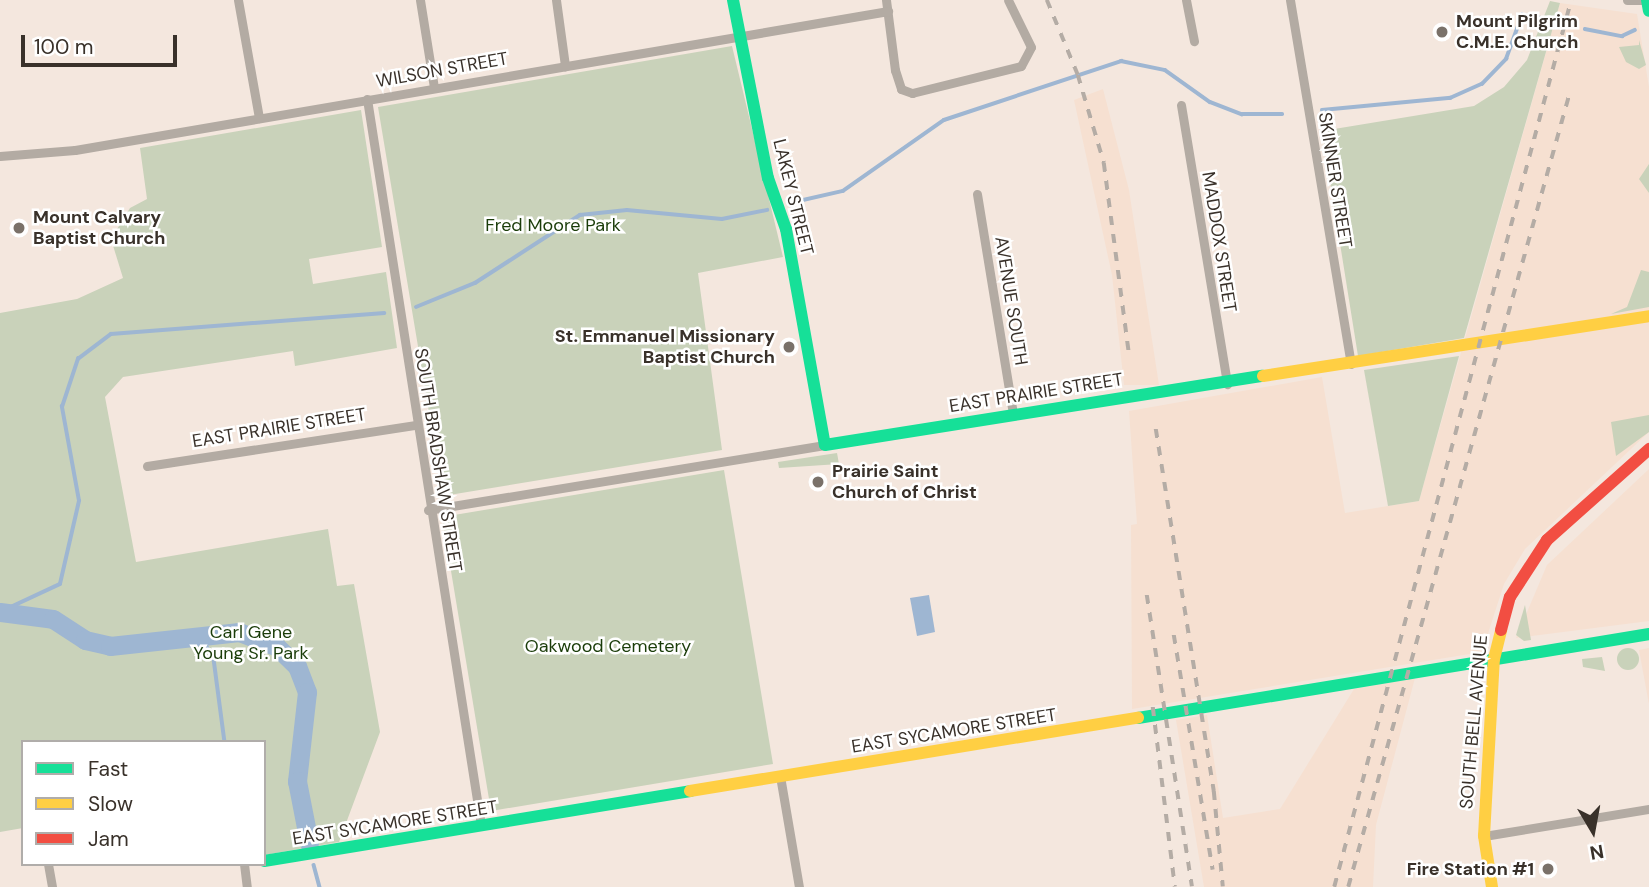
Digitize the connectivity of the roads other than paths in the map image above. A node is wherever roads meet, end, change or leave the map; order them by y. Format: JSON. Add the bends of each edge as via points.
{"nodes":[{"id":1,"x":238,"y":0,"type":"edge"},
{"id":2,"x":420,"y":0,"type":"edge"},
{"id":3,"x":556,"y":0,"type":"edge"},
{"id":4,"x":733,"y":0,"type":"edge"},
{"id":5,"x":886,"y":0,"type":"edge"},
{"id":6,"x":1008,"y":0,"type":"edge"},
{"id":7,"x":1186,"y":0,"type":"edge"},
{"id":8,"x":1290,"y":0,"type":"edge"},
{"id":9,"x":1627,"y":0,"type":"edge"},
{"id":10,"x":1645,"y":0,"type":"edge"},
{"id":11,"x":1649,"y":10,"type":"edge"},
{"id":12,"x":888,"y":11,"type":"junction"},
{"id":13,"x":740,"y":36,"type":"junction"},
{"id":14,"x":1194,"y":41,"type":"dead end"},
{"id":15,"x":565,"y":66,"type":"junction"},
{"id":16,"x":434,"y":87,"type":"junction"},
{"id":17,"x":367,"y":99,"type":"junction"},
{"id":18,"x":1181,"y":104,"type":"dead end"},
{"id":19,"x":259,"y":118,"type":"junction"},
{"id":20,"x":0,"y":156,"type":"edge"},
{"id":21,"x":977,"y":194,"type":"dead end"},
{"id":22,"x":1649,"y":316,"type":"edge"},
{"id":23,"x":1351,"y":364,"type":"junction"},
{"id":24,"x":1227,"y":384,"type":"junction"},
{"id":25,"x":1013,"y":414,"type":"junction"},
{"id":26,"x":416,"y":425,"type":"junction"},
{"id":27,"x":825,"y":445,"type":"junction"},
{"id":28,"x":1649,"y":449,"type":"edge"},
{"id":29,"x":148,"y":466,"type":"dead end"},
{"id":30,"x":428,"y":510,"type":"junction"},
{"id":31,"x":1649,"y":634,"type":"edge"},
{"id":32,"x":1494,"y":659,"type":"junction"},
{"id":33,"x":780,"y":776,"type":"junction"},
{"id":34,"x":1649,"y":809,"type":"edge"},
{"id":35,"x":481,"y":825,"type":"junction"},
{"id":36,"x":1483,"y":836,"type":"junction"},
{"id":37,"x":266,"y":861,"type":"edge"},
{"id":38,"x":48,"y":866,"type":"edge"},
{"id":39,"x":245,"y":866,"type":"edge"},
{"id":40,"x":52,"y":887,"type":"edge"},
{"id":41,"x":247,"y":887,"type":"edge"},
{"id":42,"x":799,"y":887,"type":"edge"},
{"id":43,"x":1492,"y":887,"type":"edge"}],
"edges":[{"from":1,"to":19,"type":"street"},
{"from":2,"to":16,"type":"street"},
{"from":3,"to":15,"type":"street"},
{"from":4,"to":13,"type":"street","name":"LAKEY STREET"},
{"from":5,"to":12,"type":"street"},
{"from":6,"to":12,"type":"street","via":[[1030,58],[1021,66],[965,83],[901,89]]},
{"from":7,"to":14,"type":"street"},
{"from":8,"to":23,"type":"street","name":"SKINNER STREET"},
{"from":9,"to":10,"type":"street"},
{"from":10,"to":11,"type":"street"},
{"from":12,"to":13,"type":"street","name":"WILSON STREET"},
{"from":13,"to":15,"type":"street","name":"WILSON STREET"},
{"from":13,"to":27,"type":"street","name":"LAKEY STREET","via":[[768,178],[786,229]]},
{"from":15,"to":16,"type":"street","name":"WILSON STREET"},
{"from":16,"to":17,"type":"street","name":"WILSON STREET"},
{"from":17,"to":19,"type":"street","name":"WILSON STREET"},
{"from":17,"to":26,"type":"street","name":"SOUTH BRADSHAW STREET"},
{"from":18,"to":24,"type":"street","name":"MADDOX STREET"},
{"from":19,"to":20,"type":"street","name":"WILSON STREET","via":[[75,150]]},
{"from":21,"to":25,"type":"street","name":"AVENUE SOUTH"},
{"from":22,"to":23,"type":"street","name":"EAST PRAIRIE STREET"},
{"from":23,"to":24,"type":"street","name":"EAST PRAIRIE STREET"},
{"from":24,"to":25,"type":"street","name":"EAST PRAIRIE STREET"},
{"from":25,"to":27,"type":"street","name":"EAST PRAIRIE STREET"},
{"from":26,"to":29,"type":"street","name":"EAST PRAIRIE STREET"},
{"from":26,"to":30,"type":"street","name":"SOUTH BRADSHAW STREET"},
{"from":27,"to":30,"type":"street","name":"EAST PRAIRIE STREET"},
{"from":28,"to":32,"type":"street","name":"SOUTH BELL AVENUE","via":[[1547,540],[1510,597]]},
{"from":30,"to":35,"type":"street","name":"SOUTH BRADSHAW STREET"},
{"from":31,"to":32,"type":"street","name":"EAST SYCAMORE STREET"},
{"from":32,"to":33,"type":"street","name":"EAST SYCAMORE STREET"},
{"from":32,"to":36,"type":"street","name":"SOUTH BELL AVENUE"},
{"from":33,"to":35,"type":"street","name":"EAST SYCAMORE STREET"},
{"from":33,"to":42,"type":"street"},
{"from":34,"to":36,"type":"street"},
{"from":35,"to":37,"type":"street","name":"EAST SYCAMORE STREET"},
{"from":36,"to":43,"type":"street","name":"SOUTH BELL AVENUE"},
{"from":38,"to":40,"type":"street"},
{"from":39,"to":41,"type":"street"}]}
